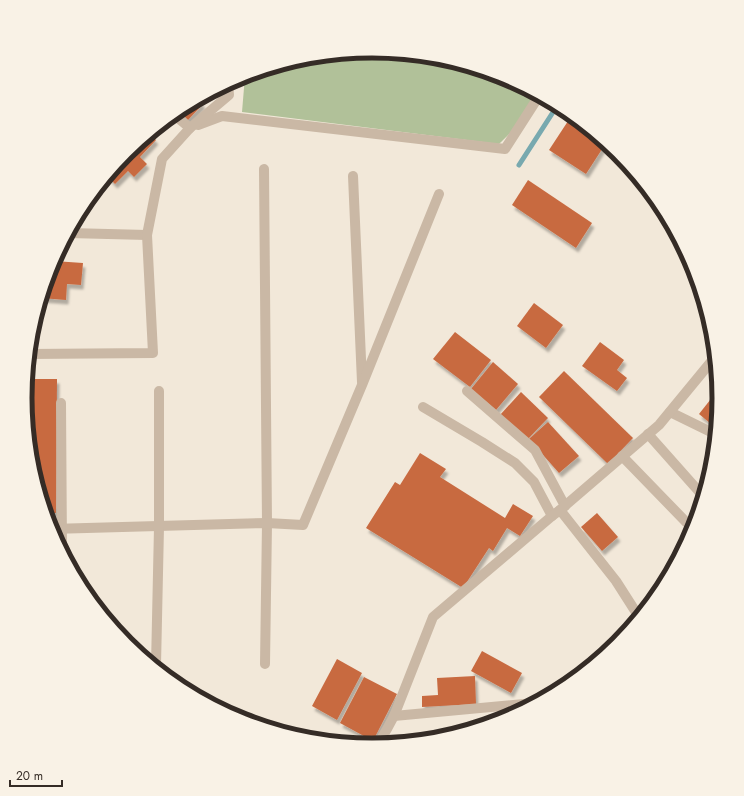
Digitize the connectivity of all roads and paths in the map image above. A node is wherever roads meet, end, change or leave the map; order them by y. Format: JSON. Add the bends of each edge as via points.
{"nodes":[{"id":1,"x":229,"y":90,"type":"edge"},
{"id":2,"x":536,"y":101,"type":"edge"},
{"id":3,"x":178,"y":118,"type":"edge"},
{"id":4,"x":190,"y":128,"type":"junction"},
{"id":5,"x":264,"y":169,"type":"dead end"},
{"id":6,"x":353,"y":176,"type":"dead end"},
{"id":7,"x":438,"y":194,"type":"dead end"},
{"id":8,"x":75,"y":233,"type":"edge"},
{"id":9,"x":147,"y":235,"type":"junction"},
{"id":10,"x":35,"y":354,"type":"edge"},
{"id":11,"x":710,"y":363,"type":"edge"},
{"id":12,"x":362,"y":385,"type":"junction"},
{"id":13,"x":159,"y":391,"type":"dead end"},
{"id":14,"x":468,"y":391,"type":"dead end"},
{"id":15,"x":61,"y":403,"type":"dead end"},
{"id":16,"x":423,"y":407,"type":"dead end"},
{"id":17,"x":670,"y":412,"type":"junction"},
{"id":18,"x":710,"y":431,"type":"edge"},
{"id":19,"x":648,"y":434,"type":"junction"},
{"id":20,"x":622,"y":456,"type":"junction"},
{"id":21,"x":699,"y":491,"type":"edge"},
{"id":22,"x":563,"y":508,"type":"junction"},
{"id":23,"x":552,"y":516,"type":"junction"},
{"id":24,"x":267,"y":523,"type":"junction"},
{"id":25,"x":688,"y":523,"type":"edge"},
{"id":26,"x":159,"y":527,"type":"junction"},
{"id":27,"x":58,"y":529,"type":"edge"},
{"id":28,"x":62,"y":529,"type":"junction"},
{"id":29,"x":62,"y":537,"type":"edge"},
{"id":30,"x":636,"y":612,"type":"edge"},
{"id":31,"x":156,"y":661,"type":"edge"},
{"id":32,"x":265,"y":664,"type":"dead end"},
{"id":33,"x":519,"y":704,"type":"edge"},
{"id":34,"x":394,"y":716,"type":"junction"},
{"id":35,"x":382,"y":738,"type":"edge"}],
"edges":[{"from":1,"to":4,"type":"street","via":[[229,95]]},
{"from":2,"to":4,"type":"street","via":[[506,149],[222,116]]},
{"from":3,"to":4,"type":"street"},
{"from":4,"to":9,"type":"street","via":[[162,159]]},
{"from":5,"to":24,"type":"street"},
{"from":6,"to":12,"type":"street"},
{"from":7,"to":12,"type":"street"},
{"from":8,"to":9,"type":"street"},
{"from":9,"to":10,"type":"street","via":[[153,353]]},
{"from":11,"to":17,"type":"street"},
{"from":12,"to":24,"type":"street","via":[[303,525]]},
{"from":13,"to":26,"type":"street"},
{"from":14,"to":22,"type":"street","via":[[535,450]]},
{"from":15,"to":28,"type":"street"},
{"from":16,"to":23,"type":"street","via":[[515,463],[534,482]]},
{"from":17,"to":18,"type":"street"},
{"from":17,"to":19,"type":"street"},
{"from":19,"to":20,"type":"street"},
{"from":19,"to":21,"type":"street"},
{"from":20,"to":22,"type":"street"},
{"from":20,"to":25,"type":"street"},
{"from":22,"to":23,"type":"street"},
{"from":22,"to":30,"type":"street"},
{"from":23,"to":34,"type":"street","via":[[434,617]]},
{"from":24,"to":26,"type":"street"},
{"from":24,"to":32,"type":"street"},
{"from":26,"to":28,"type":"street"},
{"from":26,"to":31,"type":"street"},
{"from":27,"to":28,"type":"street"},
{"from":28,"to":29,"type":"street"},
{"from":33,"to":34,"type":"street"},
{"from":34,"to":35,"type":"street"}]}
